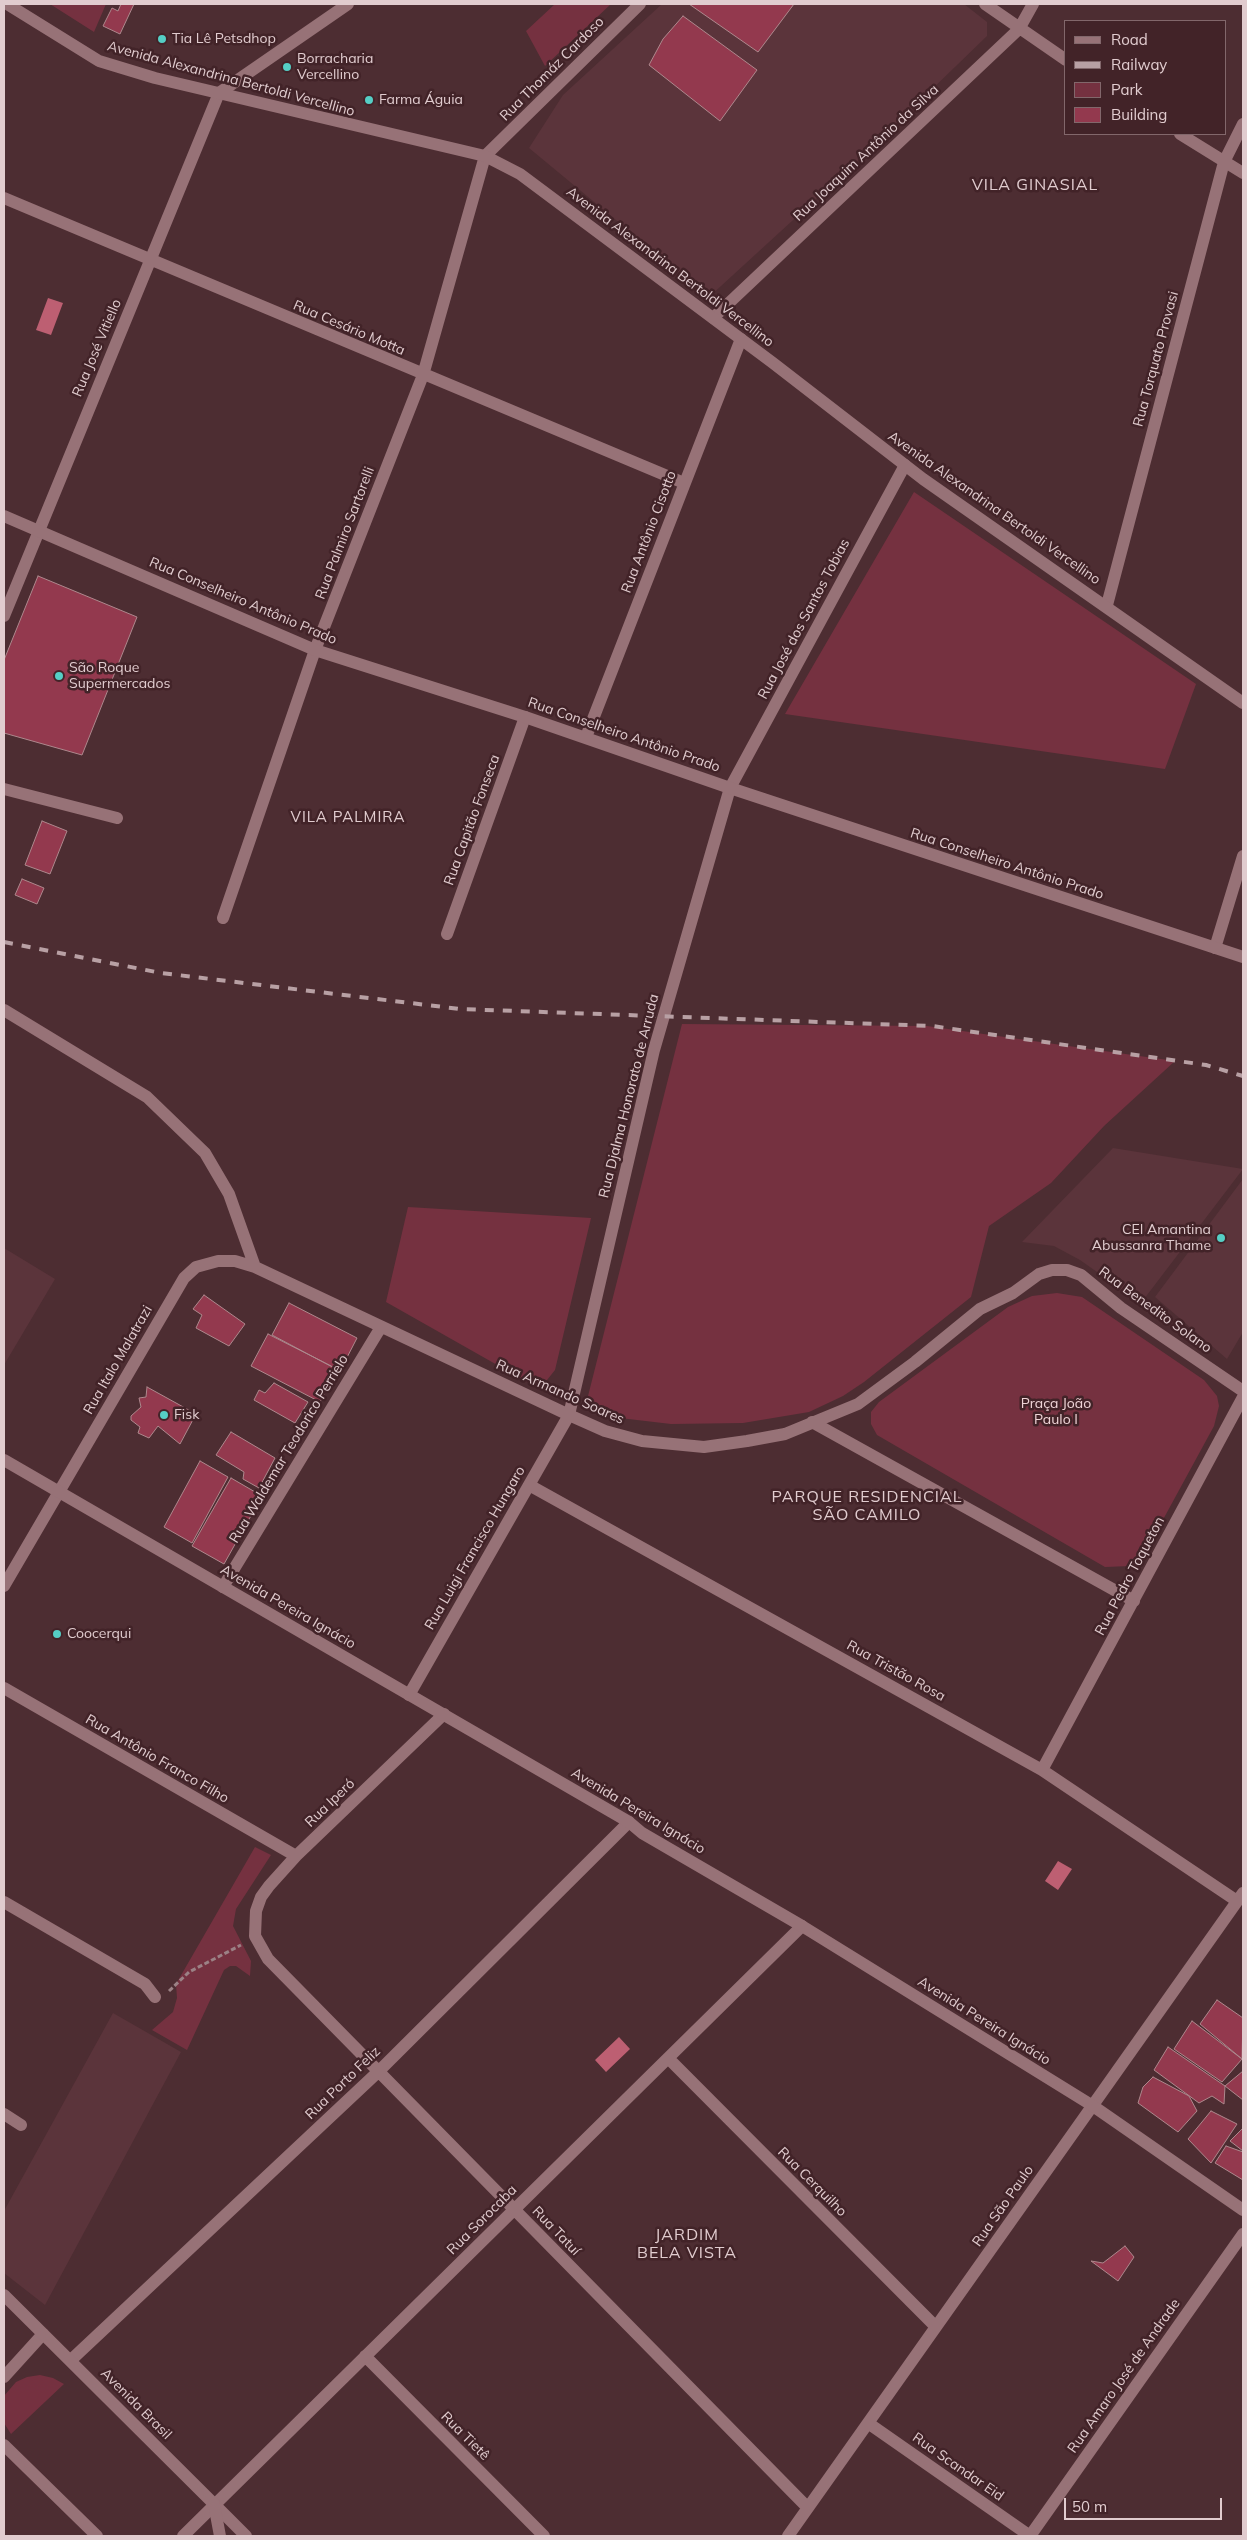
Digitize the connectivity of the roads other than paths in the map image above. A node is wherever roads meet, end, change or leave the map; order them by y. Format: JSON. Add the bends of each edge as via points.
{"nodes":[{"id":1,"x":7,"y":4,"type":"edge"},
{"id":2,"x":348,"y":4,"type":"edge"},
{"id":3,"x":640,"y":4,"type":"edge"},
{"id":4,"x":985,"y":4,"type":"edge"},
{"id":5,"x":1033,"y":4,"type":"edge"},
{"id":6,"x":1019,"y":29,"type":"junction"},
{"id":7,"x":1064,"y":59,"type":"edge"},
{"id":8,"x":219,"y":93,"type":"junction"},
{"id":9,"x":1243,"y":124,"type":"edge"},
{"id":10,"x":1182,"y":135,"type":"edge"},
{"id":11,"x":485,"y":156,"type":"junction"},
{"id":12,"x":1224,"y":162,"type":"junction"},
{"id":13,"x":1243,"y":174,"type":"edge"},
{"id":14,"x":4,"y":198,"type":"edge"},
{"id":15,"x":150,"y":260,"type":"junction"},
{"id":16,"x":713,"y":318,"type":"junction"},
{"id":17,"x":741,"y":339,"type":"junction"},
{"id":18,"x":423,"y":375,"type":"junction"},
{"id":19,"x":904,"y":465,"type":"junction"},
{"id":20,"x":684,"y":482,"type":"junction"},
{"id":21,"x":4,"y":516,"type":"edge"},
{"id":22,"x":38,"y":529,"type":"junction"},
{"id":23,"x":1107,"y":605,"type":"junction"},
{"id":24,"x":4,"y":616,"type":"edge"},
{"id":25,"x":315,"y":650,"type":"junction"},
{"id":26,"x":1243,"y":702,"type":"edge"},
{"id":27,"x":525,"y":717,"type":"junction"},
{"id":28,"x":586,"y":737,"type":"junction"},
{"id":29,"x":730,"y":788,"type":"junction"},
{"id":30,"x":4,"y":789,"type":"edge"},
{"id":31,"x":117,"y":818,"type":"dead end"},
{"id":32,"x":1243,"y":856,"type":"edge"},
{"id":33,"x":223,"y":918,"type":"dead end"},
{"id":34,"x":448,"y":934,"type":"dead end"},
{"id":35,"x":1215,"y":948,"type":"junction"},
{"id":36,"x":1243,"y":957,"type":"edge"},
{"id":37,"x":4,"y":1010,"type":"edge"},
{"id":38,"x":218,"y":1261,"type":"joint"},
{"id":39,"x":256,"y":1267,"type":"junction"},
{"id":40,"x":1045,"y":1272,"type":"joint"},
{"id":41,"x":381,"y":1326,"type":"junction"},
{"id":42,"x":1243,"y":1391,"type":"edge"},
{"id":43,"x":1243,"y":1397,"type":"edge"},
{"id":44,"x":569,"y":1415,"type":"junction"},
{"id":45,"x":812,"y":1422,"type":"junction"},
{"id":46,"x":4,"y":1460,"type":"edge"},
{"id":47,"x":529,"y":1484,"type":"junction"},
{"id":48,"x":59,"y":1492,"type":"junction"},
{"id":49,"x":4,"y":1586,"type":"edge"},
{"id":50,"x":223,"y":1587,"type":"junction"},
{"id":51,"x":1134,"y":1601,"type":"junction"},
{"id":52,"x":4,"y":1688,"type":"edge"},
{"id":53,"x":409,"y":1695,"type":"junction"},
{"id":54,"x":444,"y":1714,"type":"junction"},
{"id":55,"x":1042,"y":1770,"type":"junction"},
{"id":56,"x":629,"y":1822,"type":"junction"},
{"id":57,"x":296,"y":1856,"type":"junction"},
{"id":58,"x":1240,"y":1897,"type":"edge"},
{"id":59,"x":4,"y":1902,"type":"edge"},
{"id":60,"x":802,"y":1926,"type":"junction"},
{"id":61,"x":255,"y":1930,"type":"joint"},
{"id":62,"x":154,"y":1996,"type":"road end"},
{"id":63,"x":668,"y":2058,"type":"junction"},
{"id":64,"x":379,"y":2071,"type":"junction"},
{"id":65,"x":1093,"y":2106,"type":"junction"},
{"id":66,"x":4,"y":2114,"type":"edge"},
{"id":67,"x":22,"y":2124,"type":"dead end"},
{"id":68,"x":514,"y":2209,"type":"junction"},
{"id":69,"x":1243,"y":2210,"type":"edge"},
{"id":70,"x":1243,"y":2234,"type":"edge"},
{"id":71,"x":4,"y":2295,"type":"edge"},
{"id":72,"x":936,"y":2327,"type":"junction"},
{"id":73,"x":43,"y":2334,"type":"junction"},
{"id":74,"x":366,"y":2356,"type":"junction"},
{"id":75,"x":71,"y":2360,"type":"junction"},
{"id":76,"x":4,"y":2377,"type":"edge"},
{"id":77,"x":868,"y":2423,"type":"junction"},
{"id":78,"x":4,"y":2445,"type":"edge"},
{"id":79,"x":214,"y":2504,"type":"junction"},
{"id":80,"x":808,"y":2508,"type":"junction"},
{"id":81,"x":97,"y":2536,"type":"edge"},
{"id":82,"x":183,"y":2536,"type":"edge"},
{"id":83,"x":220,"y":2536,"type":"edge"},
{"id":84,"x":246,"y":2536,"type":"edge"},
{"id":85,"x":544,"y":2536,"type":"edge"},
{"id":86,"x":788,"y":2536,"type":"edge"},
{"id":87,"x":1030,"y":2536,"type":"edge"}],
"edges":[{"from":1,"to":8,"type":"street","name":"Avenida Alexandrina Bertoldi Vercellino","via":[[100,61]]},
{"from":2,"to":8,"type":"street"},
{"from":3,"to":11,"type":"street","name":"Rua Thomáz Cardoso"},
{"from":4,"to":6,"type":"street"},
{"from":5,"to":6,"type":"street","name":"Rua Joaquim Antônio da Silva"},
{"from":6,"to":7,"type":"street"},
{"from":6,"to":16,"type":"street","name":"Rua Joaquim Antônio da Silva"},
{"from":8,"to":11,"type":"street","name":"Avenida Alexandrina Bertoldi Vercellino"},
{"from":8,"to":15,"type":"street","name":"Rua José Vitiello"},
{"from":9,"to":12,"type":"street","name":"Rua Torquato Provasi"},
{"from":10,"to":12,"type":"street"},
{"from":11,"to":16,"type":"street","name":"Avenida Alexandrina Bertoldi Vercellino","via":[[520,174]]},
{"from":11,"to":18,"type":"street","name":"Rua Palmiro Sartorelli"},
{"from":12,"to":13,"type":"street"},
{"from":12,"to":23,"type":"street","name":"Rua Torquato Provasi"},
{"from":14,"to":15,"type":"street","name":"Rua Cesário Motta"},
{"from":15,"to":18,"type":"street","name":"Rua Cesário Motta"},
{"from":15,"to":22,"type":"street","name":"Rua José Vitiello"},
{"from":16,"to":17,"type":"street","name":"Avenida Alexandrina Bertoldi Vercellino"},
{"from":17,"to":19,"type":"street","name":"Avenida Alexandrina Bertoldi Vercellino"},
{"from":17,"to":20,"type":"street","name":"Rua Antônio Cisotto"},
{"from":18,"to":20,"type":"street","name":"Rua Cesário Motta"},
{"from":18,"to":25,"type":"street","name":"Rua Palmiro Sartorelli"},
{"from":19,"to":23,"type":"street","name":"Avenida Alexandrina Bertoldi Vercellino"},
{"from":19,"to":29,"type":"street","name":"Rua José dos Santos Tobias"},
{"from":20,"to":28,"type":"street","name":"Rua Antônio Cisotto"},
{"from":21,"to":22,"type":"street","name":"Rua Conselheiro Antônio Prado"},
{"from":22,"to":24,"type":"street","name":"Rua José Vitiello"},
{"from":22,"to":25,"type":"street","name":"Rua Conselheiro Antônio Prado"},
{"from":23,"to":26,"type":"street","name":"Avenida Alexandrina Bertoldi Vercellino"},
{"from":25,"to":27,"type":"street","name":"Rua Conselheiro Antônio Prado"},
{"from":25,"to":33,"type":"street","name":"Rua Palmiro Sartorelli"},
{"from":27,"to":28,"type":"street","name":"Rua Conselheiro Antônio Prado"},
{"from":27,"to":34,"type":"street","name":"Rua Capitão Fonseca"},
{"from":28,"to":29,"type":"street","name":"Rua Conselheiro Antônio Prado"},
{"from":29,"to":35,"type":"street","name":"Rua Conselheiro Antônio Prado"},
{"from":29,"to":44,"type":"street","name":"Rua Djalma Honorato de Arruda","via":[[654,1050]]},
{"from":30,"to":31,"type":"street"},
{"from":32,"to":35,"type":"street"},
{"from":35,"to":36,"type":"street","name":"Rua Conselheiro Antônio Prado"},
{"from":37,"to":39,"type":"street","via":[[147,1097],[205,1153],[229,1194]]},
{"from":38,"to":39,"type":"street","name":"Rua Armando Soares","via":[[235,1261]]},
{"from":38,"to":48,"type":"street","name":"Rua Italo Malatrazi","via":[[196,1267],[184,1278]]},
{"from":39,"to":41,"type":"street","name":"Rua Armando Soares"},
{"from":40,"to":42,"type":"street","name":"Rua Benedito Solano","via":[[1059,1269],[1081,1275],[1128,1313]]},
{"from":40,"to":45,"type":"street","name":"Rua Armando Soares","via":[[980,1310],[858,1404]]},
{"from":41,"to":44,"type":"street","name":"Rua Armando Soares"},
{"from":41,"to":50,"type":"street","name":"Rua Waldemar Teodorico Perrielo"},
{"from":43,"to":51,"type":"street","name":"Rua Pedro Toqueton"},
{"from":44,"to":45,"type":"street","name":"Rua Armando Soares","via":[[642,1441],[704,1447],[783,1435]]},
{"from":44,"to":47,"type":"street","name":"Rua Luigi Francisco Hungaro"},
{"from":45,"to":51,"type":"street"},
{"from":46,"to":48,"type":"street","name":"Avenida Pereira Ignácio"},
{"from":47,"to":53,"type":"street","name":"Rua Luigi Francisco Hungaro"},
{"from":47,"to":55,"type":"street","name":"Rua Tristão Rosa"},
{"from":48,"to":49,"type":"street","name":"Rua Italo Malatrazi"},
{"from":48,"to":50,"type":"street","name":"Avenida Pereira Ignácio"},
{"from":50,"to":53,"type":"street","name":"Avenida Pereira Ignácio"},
{"from":51,"to":55,"type":"street","name":"Rua Pedro Toqueton"},
{"from":52,"to":57,"type":"street","name":"Rua Antônio Franco Filho"},
{"from":53,"to":54,"type":"street","name":"Avenida Pereira Ignácio"},
{"from":54,"to":56,"type":"street","name":"Avenida Pereira Ignácio"},
{"from":54,"to":57,"type":"street","name":"Rua Iperó"},
{"from":55,"to":58,"type":"street","name":"Rua Tristão Rosa"},
{"from":56,"to":60,"type":"street","name":"Avenida Pereira Ignácio","via":[[642,1833]]},
{"from":56,"to":64,"type":"street","name":"Rua Porto Feliz"},
{"from":57,"to":61,"type":"street","name":"Rua Iperó","via":[[261,1897]]},
{"from":58,"to":65,"type":"street","name":"Rua São Paulo"},
{"from":59,"to":62,"type":"street","via":[[145,1984]]},
{"from":60,"to":63,"type":"street","name":"Rua Sorocaba"},
{"from":60,"to":65,"type":"street","name":"Avenida Pereira Ignácio"},
{"from":61,"to":64,"type":"street","name":"Rua Tatuí","via":[[268,1959]]},
{"from":63,"to":68,"type":"street","name":"Rua Sorocaba"},
{"from":63,"to":72,"type":"street","name":"Rua Cerquilho"},
{"from":64,"to":68,"type":"street","name":"Rua Tatuí"},
{"from":64,"to":75,"type":"street","name":"Rua Porto Feliz"},
{"from":65,"to":69,"type":"street","name":"Avenida Pereira Ignácio"},
{"from":65,"to":72,"type":"street","name":"Rua São Paulo"},
{"from":66,"to":67,"type":"street"},
{"from":68,"to":74,"type":"street","name":"Rua Sorocaba"},
{"from":68,"to":80,"type":"street","name":"Rua Tatuí"},
{"from":70,"to":87,"type":"street","name":"Rua Amaro José de Andrade"},
{"from":71,"to":73,"type":"street","name":"Avenida Brasil"},
{"from":72,"to":77,"type":"street","name":"Rua São Paulo"},
{"from":73,"to":75,"type":"street","name":"Avenida Brasil"},
{"from":73,"to":76,"type":"street"},
{"from":74,"to":79,"type":"street","name":"Rua Sorocaba"},
{"from":74,"to":85,"type":"street","name":"Rua Tietê"},
{"from":75,"to":79,"type":"street","name":"Avenida Brasil"},
{"from":77,"to":80,"type":"street","name":"Rua São Paulo"},
{"from":77,"to":87,"type":"street","name":"Rua Scandar Eid"},
{"from":78,"to":81,"type":"street"},
{"from":79,"to":82,"type":"street","name":"Rua Sorocaba"},
{"from":79,"to":83,"type":"street"},
{"from":79,"to":84,"type":"street","name":"Avenida Brasil"},
{"from":80,"to":86,"type":"street","name":"Rua São Paulo"}]}
